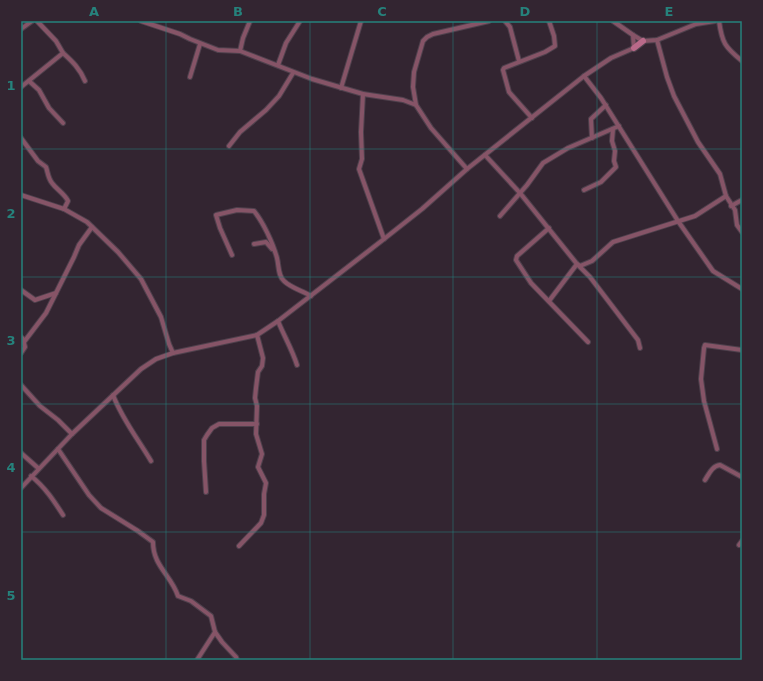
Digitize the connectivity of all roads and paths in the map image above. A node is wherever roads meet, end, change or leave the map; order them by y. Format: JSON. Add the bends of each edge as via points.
{"nodes":[{"id":1,"x":32,"y":21,"type":"edge"},
{"id":2,"x":37,"y":21,"type":"edge"},
{"id":3,"x":141,"y":21,"type":"edge"},
{"id":4,"x":250,"y":21,"type":"edge"},
{"id":5,"x":300,"y":21,"type":"edge"},
{"id":6,"x":361,"y":21,"type":"edge"},
{"id":7,"x":489,"y":21,"type":"edge"},
{"id":8,"x":505,"y":21,"type":"edge"},
{"id":9,"x":550,"y":21,"type":"edge"},
{"id":10,"x":613,"y":21,"type":"edge"},
{"id":11,"x":715,"y":21,"type":"edge"},
{"id":12,"x":719,"y":21,"type":"edge"},
{"id":13,"x":696,"y":23,"type":"edge"},
{"id":14,"x":21,"y":29,"type":"edge"},
{"id":15,"x":633,"y":36,"type":"junction"},
{"id":16,"x":657,"y":40,"type":"junction"},
{"id":17,"x":643,"y":41,"type":"junction"},
{"id":18,"x":200,"y":44,"type":"junction"},
{"id":19,"x":634,"y":48,"type":"junction"},
{"id":20,"x":240,"y":51,"type":"junction"},
{"id":21,"x":63,"y":53,"type":"junction"},
{"id":22,"x":519,"y":61,"type":"junction"},
{"id":23,"x":742,"y":61,"type":"edge"},
{"id":24,"x":278,"y":65,"type":"junction"},
{"id":25,"x":293,"y":73,"type":"junction"},
{"id":26,"x":584,"y":76,"type":"junction"},
{"id":27,"x":190,"y":77,"type":"dead end"},
{"id":28,"x":29,"y":81,"type":"junction"},
{"id":29,"x":85,"y":81,"type":"dead end"},
{"id":30,"x":21,"y":87,"type":"edge"},
{"id":31,"x":342,"y":88,"type":"junction"},
{"id":32,"x":363,"y":94,"type":"junction"},
{"id":33,"x":416,"y":105,"type":"junction"},
{"id":34,"x":606,"y":105,"type":"junction"},
{"id":35,"x":532,"y":118,"type":"junction"},
{"id":36,"x":63,"y":122,"type":"dead end"},
{"id":37,"x":619,"y":126,"type":"junction"},
{"id":38,"x":613,"y":129,"type":"junction"},
{"id":39,"x":591,"y":131,"type":"junction"},
{"id":40,"x":21,"y":138,"type":"edge"},
{"id":41,"x":592,"y":138,"type":"junction"},
{"id":42,"x":585,"y":141,"type":"junction"},
{"id":43,"x":229,"y":146,"type":"dead end"},
{"id":44,"x":485,"y":156,"type":"junction"},
{"id":45,"x":467,"y":169,"type":"junction"},
{"id":46,"x":584,"y":190,"type":"dead end"},
{"id":47,"x":520,"y":193,"type":"junction"},
{"id":48,"x":21,"y":195,"type":"edge"},
{"id":49,"x":726,"y":196,"type":"junction"},
{"id":50,"x":742,"y":200,"type":"edge"},
{"id":51,"x":731,"y":206,"type":"junction"},
{"id":52,"x":64,"y":209,"type":"junction"},
{"id":53,"x":500,"y":216,"type":"dead end"},
{"id":54,"x":678,"y":221,"type":"junction"},
{"id":55,"x":92,"y":226,"type":"junction"},
{"id":56,"x":549,"y":228,"type":"junction"},
{"id":57,"x":742,"y":232,"type":"edge"},
{"id":58,"x":384,"y":239,"type":"junction"},
{"id":59,"x":254,"y":244,"type":"dead end"},
{"id":60,"x":274,"y":250,"type":"junction"},
{"id":61,"x":232,"y":255,"type":"dead end"},
{"id":62,"x":577,"y":264,"type":"junction"},
{"id":63,"x":742,"y":289,"type":"edge"},
{"id":64,"x":21,"y":290,"type":"edge"},
{"id":65,"x":56,"y":293,"type":"junction"},
{"id":66,"x":312,"y":296,"type":"junction"},
{"id":67,"x":549,"y":301,"type":"junction"},
{"id":68,"x":278,"y":321,"type":"junction"},
{"id":69,"x":257,"y":335,"type":"junction"},
{"id":70,"x":21,"y":337,"type":"edge"},
{"id":71,"x":24,"y":342,"type":"junction"},
{"id":72,"x":588,"y":342,"type":"dead end"},
{"id":73,"x":640,"y":348,"type":"dead end"},
{"id":74,"x":742,"y":350,"type":"edge"},
{"id":75,"x":21,"y":353,"type":"edge"},
{"id":76,"x":173,"y":353,"type":"junction"},
{"id":77,"x":297,"y":365,"type":"dead end"},
{"id":78,"x":21,"y":385,"type":"edge"},
{"id":79,"x":113,"y":395,"type":"junction"},
{"id":80,"x":257,"y":424,"type":"junction"},
{"id":81,"x":72,"y":434,"type":"junction"},
{"id":82,"x":58,"y":449,"type":"junction"},
{"id":83,"x":717,"y":449,"type":"dead end"},
{"id":84,"x":21,"y":454,"type":"edge"},
{"id":85,"x":151,"y":461,"type":"dead end"},
{"id":86,"x":38,"y":468,"type":"junction"},
{"id":87,"x":31,"y":476,"type":"junction"},
{"id":88,"x":742,"y":477,"type":"edge"},
{"id":89,"x":705,"y":480,"type":"dead end"},
{"id":90,"x":21,"y":488,"type":"edge"},
{"id":91,"x":206,"y":492,"type":"dead end"},
{"id":92,"x":64,"y":516,"type":"dead end"},
{"id":93,"x":239,"y":546,"type":"dead end"},
{"id":94,"x":215,"y":632,"type":"junction"},
{"id":95,"x":197,"y":660,"type":"edge"},
{"id":96,"x":237,"y":660,"type":"edge"}],
"edges":[{"from":1,"to":14,"type":"street"},
{"from":2,"to":21,"type":"street","via":[[56,41]]},
{"from":3,"to":18,"type":"street","via":[[180,34]]},
{"from":4,"to":20,"type":"street"},
{"from":5,"to":24,"type":"street","via":[[286,43]]},
{"from":6,"to":31,"type":"street"},
{"from":7,"to":33,"type":"street","via":[[433,34],[423,41],[414,72]]},
{"from":8,"to":22,"type":"street","via":[[510,27]]},
{"from":9,"to":22,"type":"street","via":[[555,46],[527,60]]},
{"from":10,"to":15,"type":"street"},
{"from":11,"to":13,"type":"street"},
{"from":12,"to":23,"type":"street","via":[[722,40],[730,52]]},
{"from":13,"to":16,"type":"street"},
{"from":15,"to":17,"type":"street"},
{"from":15,"to":19,"type":"street"},
{"from":16,"to":17,"type":"street"},
{"from":16,"to":49,"type":"street","via":[[674,96],[698,142],[720,174]]},
{"from":17,"to":19,"type":"street"},
{"from":18,"to":20,"type":"street","via":[[218,50]]},
{"from":18,"to":27,"type":"street"},
{"from":19,"to":26,"type":"street","via":[[611,58]]},
{"from":20,"to":24,"type":"street"},
{"from":21,"to":28,"type":"street"},
{"from":21,"to":29,"type":"street","via":[[81,70]]},
{"from":22,"to":35,"type":"street","via":[[503,70],[509,92]]},
{"from":24,"to":25,"type":"street"},
{"from":25,"to":31,"type":"street"},
{"from":25,"to":43,"type":"street","via":[[279,96],[240,132]]},
{"from":26,"to":34,"type":"street"},
{"from":26,"to":35,"type":"street"},
{"from":28,"to":30,"type":"street"},
{"from":28,"to":36,"type":"street"},
{"from":31,"to":32,"type":"street"},
{"from":32,"to":33,"type":"street","via":[[403,100]]},
{"from":32,"to":58,"type":"street","via":[[362,159],[359,169]]},
{"from":33,"to":45,"type":"street","via":[[431,128]]},
{"from":34,"to":37,"type":"street"},
{"from":34,"to":39,"type":"street","via":[[592,119]]},
{"from":35,"to":44,"type":"street"},
{"from":37,"to":38,"type":"street"},
{"from":37,"to":54,"type":"street"},
{"from":38,"to":41,"type":"street"},
{"from":38,"to":46,"type":"street","via":[[616,167],[601,182]]},
{"from":39,"to":41,"type":"street"},
{"from":39,"to":42,"type":"street"},
{"from":40,"to":52,"type":"street","via":[[46,167],[52,184],[66,196],[68,201]]},
{"from":41,"to":42,"type":"street"},
{"from":42,"to":47,"type":"street","via":[[543,163]]},
{"from":44,"to":45,"type":"street"},
{"from":44,"to":47,"type":"street"},
{"from":45,"to":58,"type":"street"},
{"from":47,"to":53,"type":"street"},
{"from":47,"to":56,"type":"street"},
{"from":48,"to":52,"type":"street"},
{"from":49,"to":51,"type":"street"},
{"from":49,"to":54,"type":"street","via":[[695,216]]},
{"from":50,"to":51,"type":"street"},
{"from":51,"to":57,"type":"street","via":[[737,226]]},
{"from":52,"to":55,"type":"street"},
{"from":54,"to":62,"type":"street","via":[[613,242],[592,261],[580,266]]},
{"from":54,"to":63,"type":"street","via":[[713,271]]},
{"from":55,"to":65,"type":"street","via":[[79,245]]},
{"from":55,"to":76,"type":"street","via":[[142,279],[161,317]]},
{"from":56,"to":62,"type":"street"},
{"from":56,"to":67,"type":"street","via":[[516,258],[531,283]]},
{"from":58,"to":66,"type":"street"},
{"from":59,"to":60,"type":"street","via":[[266,242]]},
{"from":60,"to":61,"type":"street","via":[[261,219],[254,211],[237,210],[216,215]]},
{"from":60,"to":66,"type":"street","via":[[284,281]]},
{"from":62,"to":67,"type":"street"},
{"from":62,"to":73,"type":"street","via":[[607,298],[638,340]]},
{"from":64,"to":65,"type":"street","via":[[36,300]]},
{"from":65,"to":71,"type":"street","via":[[46,313]]},
{"from":66,"to":68,"type":"street"},
{"from":67,"to":72,"type":"street"},
{"from":68,"to":69,"type":"street"},
{"from":68,"to":77,"type":"street","via":[[294,353]]},
{"from":69,"to":76,"type":"street"},
{"from":69,"to":80,"type":"street","via":[[263,358],[256,388]]},
{"from":70,"to":71,"type":"street"},
{"from":71,"to":75,"type":"street","via":[[25,347]]},
{"from":74,"to":83,"type":"street","via":[[705,345],[704,348],[700,379]]},
{"from":76,"to":79,"type":"street","via":[[142,369]]},
{"from":78,"to":81,"type":"street"},
{"from":79,"to":81,"type":"street"},
{"from":79,"to":85,"type":"street","via":[[130,429]]},
{"from":80,"to":91,"type":"street","via":[[219,424],[212,428],[204,440]]},
{"from":80,"to":93,"type":"street","via":[[256,434],[262,454],[258,467],[266,482],[264,515],[261,523]]},
{"from":81,"to":82,"type":"street"},
{"from":82,"to":86,"type":"street"},
{"from":82,"to":94,"type":"street","via":[[89,495],[101,508],[153,542],[157,562],[178,596],[211,616]]},
{"from":84,"to":86,"type":"street"},
{"from":86,"to":87,"type":"street"},
{"from":87,"to":90,"type":"street"},
{"from":87,"to":92,"type":"street"},
{"from":88,"to":89,"type":"street","via":[[717,466]]},
{"from":94,"to":95,"type":"street"},
{"from":94,"to":96,"type":"street"}]}
